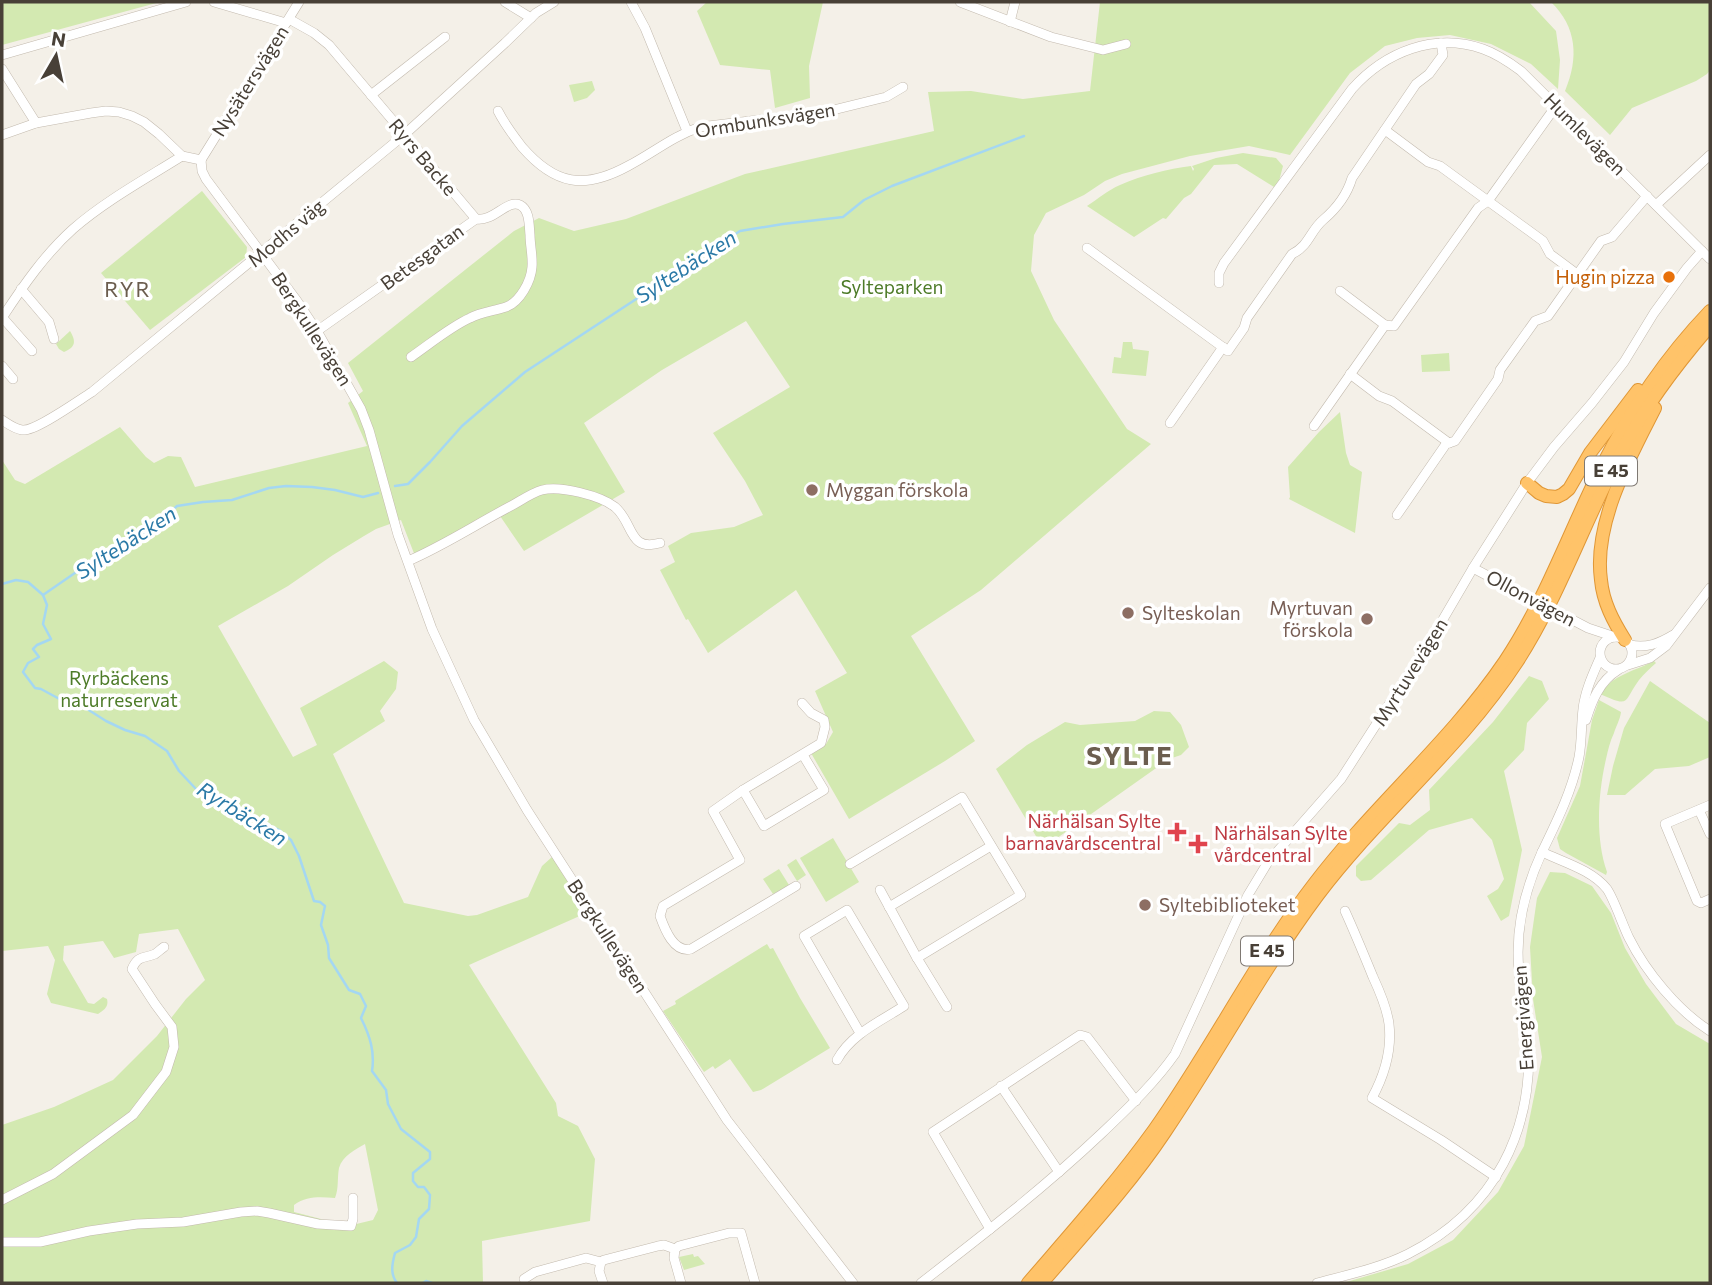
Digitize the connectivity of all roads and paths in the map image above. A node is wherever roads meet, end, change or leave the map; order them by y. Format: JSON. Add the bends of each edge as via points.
{"nodes":[{"id":1,"x":186,"y":2,"type":"edge"},
{"id":2,"x":214,"y":2,"type":"edge"},
{"id":3,"x":299,"y":2,"type":"edge"},
{"id":4,"x":505,"y":2,"type":"edge"},
{"id":5,"x":554,"y":2,"type":"edge"},
{"id":6,"x":631,"y":2,"type":"edge"},
{"id":7,"x":960,"y":2,"type":"edge"},
{"id":8,"x":1015,"y":2,"type":"edge"},
{"id":9,"x":531,"y":18,"type":"junction"},
{"id":10,"x":287,"y":21,"type":"junction"},
{"id":11,"x":1010,"y":22,"type":"junction"},
{"id":12,"x":444,"y":37,"type":"dead end"},
{"id":13,"x":1441,"y":43,"type":"junction"},
{"id":14,"x":1126,"y":44,"type":"dead end"},
{"id":15,"x":2,"y":55,"type":"edge"},
{"id":16,"x":2,"y":69,"type":"edge"},
{"id":17,"x":903,"y":87,"type":"dead end"},
{"id":18,"x":371,"y":95,"type":"junction"},
{"id":19,"x":1556,"y":106,"type":"junction"},
{"id":20,"x":498,"y":111,"type":"dead end"},
{"id":21,"x":36,"y":123,"type":"junction"},
{"id":22,"x":1385,"y":130,"type":"junction"},
{"id":23,"x":687,"y":131,"type":"junction"},
{"id":24,"x":2,"y":135,"type":"edge"},
{"id":25,"x":404,"y":135,"type":"junction"},
{"id":26,"x":1710,"y":155,"type":"edge"},
{"id":27,"x":182,"y":156,"type":"junction"},
{"id":28,"x":201,"y":160,"type":"junction"},
{"id":29,"x":1647,"y":196,"type":"junction"},
{"id":30,"x":1488,"y":201,"type":"junction"},
{"id":31,"x":1656,"y":205,"type":"junction"},
{"id":32,"x":476,"y":219,"type":"junction"},
{"id":33,"x":1087,"y":248,"type":"dead end"},
{"id":34,"x":1702,"y":251,"type":"junction"},
{"id":35,"x":262,"y":254,"type":"junction"},
{"id":36,"x":1710,"y":259,"type":"edge"},
{"id":37,"x":1577,"y":274,"type":"junction"},
{"id":38,"x":1219,"y":283,"type":"dead end"},
{"id":39,"x":21,"y":289,"type":"junction"},
{"id":40,"x":1340,"y":291,"type":"dead end"},
{"id":41,"x":1710,"y":311,"type":"edge"},
{"id":42,"x":2,"y":317,"type":"edge"},
{"id":43,"x":1385,"y":325,"type":"junction"},
{"id":44,"x":1710,"y":326,"type":"edge"},
{"id":45,"x":317,"y":331,"type":"junction"},
{"id":46,"x":54,"y":339,"type":"dead end"},
{"id":47,"x":1223,"y":347,"type":"junction"},
{"id":48,"x":32,"y":351,"type":"dead end"},
{"id":49,"x":411,"y":357,"type":"dead end"},
{"id":50,"x":1671,"y":364,"type":"junction"},
{"id":51,"x":2,"y":366,"type":"edge"},
{"id":52,"x":1350,"y":374,"type":"junction"},
{"id":53,"x":13,"y":379,"type":"dead end"},
{"id":54,"x":2,"y":420,"type":"edge"},
{"id":55,"x":1170,"y":423,"type":"dead end"},
{"id":56,"x":1314,"y":426,"type":"dead end"},
{"id":57,"x":1449,"y":443,"type":"junction"},
{"id":58,"x":1527,"y":483,"type":"junction"},
{"id":59,"x":1397,"y":514,"type":"dead end"},
{"id":60,"x":660,"y":543,"type":"dead end"},
{"id":61,"x":408,"y":561,"type":"junction"},
{"id":62,"x":1473,"y":568,"type":"junction"},
{"id":63,"x":1710,"y":588,"type":"edge"},
{"id":64,"x":1588,"y":628,"type":"junction"},
{"id":65,"x":1674,"y":634,"type":"junction"},
{"id":66,"x":1623,"y":641,"type":"junction"},
{"id":67,"x":1600,"y":653,"type":"junction"},
{"id":68,"x":1628,"y":665,"type":"junction"},
{"id":69,"x":1618,"y":670,"type":"junction"},
{"id":70,"x":802,"y":704,"type":"dead end"},
{"id":71,"x":1582,"y":732,"type":"junction"},
{"id":72,"x":803,"y":755,"type":"junction"},
{"id":73,"x":743,"y":790,"type":"junction"},
{"id":74,"x":1710,"y":805,"type":"edge"},
{"id":75,"x":1699,"y":810,"type":"junction"},
{"id":76,"x":1661,"y":814,"type":"dead end"},
{"id":77,"x":1665,"y":824,"type":"junction"},
{"id":78,"x":1710,"y":835,"type":"edge"},
{"id":79,"x":991,"y":846,"type":"junction"},
{"id":80,"x":1542,"y":852,"type":"junction"},
{"id":81,"x":850,"y":863,"type":"dead end"},
{"id":82,"x":796,"y":886,"type":"dead end"},
{"id":83,"x":880,"y":890,"type":"dead end"},
{"id":84,"x":1710,"y":899,"type":"edge"},
{"id":85,"x":889,"y":907,"type":"junction"},
{"id":86,"x":1345,"y":911,"type":"dead end"},
{"id":87,"x":164,"y":947,"type":"dead end"},
{"id":88,"x":918,"y":958,"type":"junction"},
{"id":89,"x":947,"y":1007,"type":"dead end"},
{"id":90,"x":1710,"y":1031,"type":"edge"},
{"id":91,"x":860,"y":1033,"type":"junction"},
{"id":92,"x":837,"y":1060,"type":"dead end"},
{"id":93,"x":1000,"y":1086,"type":"junction"},
{"id":94,"x":1136,"y":1101,"type":"junction"},
{"id":95,"x":1059,"y":1172,"type":"junction"},
{"id":96,"x":1496,"y":1177,"type":"junction"},
{"id":97,"x":353,"y":1198,"type":"dead end"},
{"id":98,"x":2,"y":1200,"type":"edge"},
{"id":99,"x":990,"y":1229,"type":"junction"},
{"id":100,"x":2,"y":1242,"type":"edge"},
{"id":101,"x":675,"y":1249,"type":"junction"},
{"id":102,"x":601,"y":1262,"type":"junction"},
{"id":103,"x":521,"y":1266,"type":"dead end"},
{"id":104,"x":524,"y":1281,"type":"edge"},
{"id":105,"x":603,"y":1283,"type":"edge"},
{"id":106,"x":681,"y":1283,"type":"edge"},
{"id":107,"x":755,"y":1283,"type":"edge"},
{"id":108,"x":853,"y":1283,"type":"edge"},
{"id":109,"x":921,"y":1283,"type":"edge"},
{"id":110,"x":1028,"y":1283,"type":"edge"},
{"id":111,"x":1042,"y":1283,"type":"edge"},
{"id":112,"x":1317,"y":1283,"type":"edge"}],
"edges":[{"from":1,"to":15,"type":"street"},
{"from":2,"to":10,"type":"street","name":"Ryrs Backe"},
{"from":3,"to":10,"type":"street","name":"Nysätersvägen"},
{"from":4,"to":9,"type":"street"},
{"from":5,"to":9,"type":"street","name":"Modhs väg"},
{"from":6,"to":23,"type":"street"},
{"from":7,"to":11,"type":"street"},
{"from":8,"to":11,"type":"street"},
{"from":9,"to":25,"type":"street","name":"Modhs väg"},
{"from":10,"to":18,"type":"street","name":"Ryrs Backe","via":[[329,45]]},
{"from":10,"to":28,"type":"street","name":"Nysätersvägen"},
{"from":11,"to":14,"type":"street","via":[[1103,50]]},
{"from":12,"to":18,"type":"street"},
{"from":13,"to":19,"type":"street","name":"Humlevägen","via":[[1483,49],[1502,58]]},
{"from":13,"to":22,"type":"street","via":[[1443,55],[1416,83]]},
{"from":13,"to":38,"type":"street","name":"Humlevägen","via":[[1396,54],[1363,77],[1224,262]]},
{"from":16,"to":21,"type":"street"},
{"from":17,"to":23,"type":"street","name":"Ormbunksvägen","via":[[886,97],[825,112]]},
{"from":18,"to":25,"type":"street","name":"Ryrs Backe"},
{"from":19,"to":29,"type":"street","name":"Humlevägen"},
{"from":19,"to":30,"type":"street"},
{"from":20,"to":23,"type":"street","name":"Ormbunksvägen","via":[[506,127],[541,166],[573,180],[610,175]]},
{"from":21,"to":24,"type":"street"},
{"from":21,"to":27,"type":"street","via":[[119,112],[144,122]]},
{"from":22,"to":30,"type":"street"},
{"from":22,"to":47,"type":"street","via":[[1329,216],[1301,250],[1292,254],[1228,351]]},
{"from":25,"to":32,"type":"street","name":"Ryrs Backe"},
{"from":25,"to":35,"type":"street","name":"Modhs väg"},
{"from":26,"to":31,"type":"street"},
{"from":27,"to":28,"type":"street"},
{"from":27,"to":39,"type":"street","via":[[72,230]]},
{"from":28,"to":35,"type":"street","name":"Bergkullevägen","via":[[206,179]]},
{"from":29,"to":31,"type":"street","name":"Humlevägen"},
{"from":29,"to":37,"type":"street","via":[[1612,237],[1601,241]]},
{"from":30,"to":37,"type":"street","via":[[1543,241],[1550,254]]},
{"from":30,"to":43,"type":"street","via":[[1478,208],[1394,326]]},
{"from":31,"to":34,"type":"street","name":"Humlevägen"},
{"from":32,"to":45,"type":"street","name":"Betesgatan"},
{"from":32,"to":49,"type":"street","name":"Betesgatan","via":[[486,219],[513,204],[524,208],[532,263],[526,284],[512,304],[469,318]]},
{"from":33,"to":47,"type":"street"},
{"from":34,"to":36,"type":"street","name":"Humlevägen"},
{"from":34,"to":58,"type":"street","name":"Myrtuvevägen","via":[[1623,362]]},
{"from":35,"to":45,"type":"street","name":"Bergkullevägen"},
{"from":35,"to":54,"type":"street","name":"Modhs väg","via":[[92,392],[26,431]]},
{"from":37,"to":57,"type":"street","via":[[1548,316],[1535,321],[1455,441]]},
{"from":39,"to":42,"type":"street"},
{"from":39,"to":46,"type":"street","via":[[49,322]]},
{"from":40,"to":43,"type":"street"},
{"from":41,"to":50,"type":"highway","number":"E 45"},
{"from":42,"to":48,"type":"street"},
{"from":43,"to":52,"type":"street"},
{"from":44,"to":50,"type":"highway","number":"E 45"},
{"from":45,"to":61,"type":"street","name":"Bergkullevägen","via":[[369,430]]},
{"from":47,"to":55,"type":"street"},
{"from":50,"to":58,"type":"highway","via":[[1644,383],[1563,494],[1546,496]]},
{"from":50,"to":66,"type":"highway","via":[[1614,497],[1600,553],[1601,583]]},
{"from":50,"to":110,"type":"highway","number":"E 45","via":[[1634,408],[1615,441],[1550,581],[1500,668],[1464,715],[1312,885],[1155,1129]]},
{"from":50,"to":111,"type":"highway","number":"E 45","via":[[1625,445],[1560,585],[1516,664],[1473,721],[1321,892],[1163,1135],[1121,1192]]},
{"from":51,"to":53,"type":"street"},
{"from":52,"to":56,"type":"street"},
{"from":52,"to":57,"type":"street"},
{"from":57,"to":59,"type":"street"},
{"from":58,"to":62,"type":"street","name":"Myrtuvevägen"},
{"from":60,"to":61,"type":"street","via":[[650,546],[637,541],[622,515],[605,502],[571,491],[542,490]]},
{"from":61,"to":108,"type":"street","name":"Bergkullevägen","via":[[432,629],[474,720],[527,810],[727,1120]]},
{"from":62,"to":64,"type":"street","name":"Ollonvägen","bridge":true},
{"from":62,"to":94,"type":"street","name":"Myrtuvevägen","via":[[1341,779],[1259,876],[1175,1054]]},
{"from":63,"to":65,"type":"street"},
{"from":64,"to":66,"type":"street","name":"Ollonvägen"},
{"from":64,"to":67,"type":"street","name":"Ollonvägen"},
{"from":65,"to":66,"type":"street","via":[[1643,647]]},
{"from":65,"to":68,"type":"street","via":[[1659,652]]},
{"from":66,"to":67,"type":"street","via":[[1606,641]]},
{"from":66,"to":68,"type":"street","via":[[1632,655]]},
{"from":67,"to":69,"type":"street","via":[[1607,667]]},
{"from":67,"to":71,"type":"street","via":[[1583,708]]},
{"from":68,"to":69,"type":"street"},
{"from":69,"to":71,"type":"street","via":[[1601,686]]},
{"from":70,"to":72,"type":"street","via":[[824,720],[825,727],[821,743]]},
{"from":71,"to":80,"type":"street","name":"Energivägen","via":[[1573,780]]},
{"from":72,"to":73,"type":"street"},
{"from":72,"to":73,"type":"street","via":[[824,790],[764,826]]},
{"from":73,"to":82,"type":"street","via":[[713,811],[740,860],[663,906],[662,921],[676,946],[686,951]]},
{"from":74,"to":75,"type":"street"},
{"from":75,"to":77,"type":"street"},
{"from":75,"to":78,"type":"street"},
{"from":76,"to":77,"type":"street"},
{"from":77,"to":84,"type":"street","via":[[1697,901]]},
{"from":79,"to":81,"type":"street","via":[[962,797]]},
{"from":79,"to":85,"type":"street"},
{"from":79,"to":88,"type":"street","via":[[1021,895]]},
{"from":80,"to":90,"type":"street","via":[[1594,877],[1608,890],[1631,942],[1653,976]]},
{"from":80,"to":96,"type":"street","name":"Energivägen","via":[[1526,893],[1519,946],[1530,1064],[1527,1088],[1517,1135]]},
{"from":83,"to":85,"type":"street"},
{"from":85,"to":88,"type":"street"},
{"from":86,"to":96,"type":"street","via":[[1387,1012],[1387,1059],[1372,1098]]},
{"from":87,"to":98,"type":"street","via":[[142,957],[132,969],[172,1027],[174,1047],[166,1072],[134,1115],[52,1174]]},
{"from":88,"to":89,"type":"street"},
{"from":91,"to":91,"type":"street","via":[[804,936],[847,910],[904,1006]]},
{"from":91,"to":92,"type":"street"},
{"from":93,"to":94,"type":"street","via":[[1084,1035]]},
{"from":93,"to":95,"type":"street"},
{"from":93,"to":99,"type":"street","via":[[933,1132]]},
{"from":94,"to":95,"type":"street","name":"Myrtuvevägen"},
{"from":95,"to":99,"type":"street","name":"Myrtuvevägen"},
{"from":96,"to":112,"type":"street","name":"Energivägen","via":[[1457,1221],[1407,1254]]},
{"from":97,"to":100,"type":"street","via":[[351,1226],[257,1211],[136,1224],[40,1242]]},
{"from":99,"to":109,"type":"street","name":"Myrtuvevägen"},
{"from":101,"to":102,"type":"street","via":[[658,1246]]},
{"from":101,"to":106,"type":"street"},
{"from":101,"to":107,"type":"street","via":[[741,1233]]},
{"from":102,"to":104,"type":"street","via":[[586,1258],[535,1272]]},
{"from":102,"to":105,"type":"street"},
{"from":103,"to":104,"type":"street"}]}
